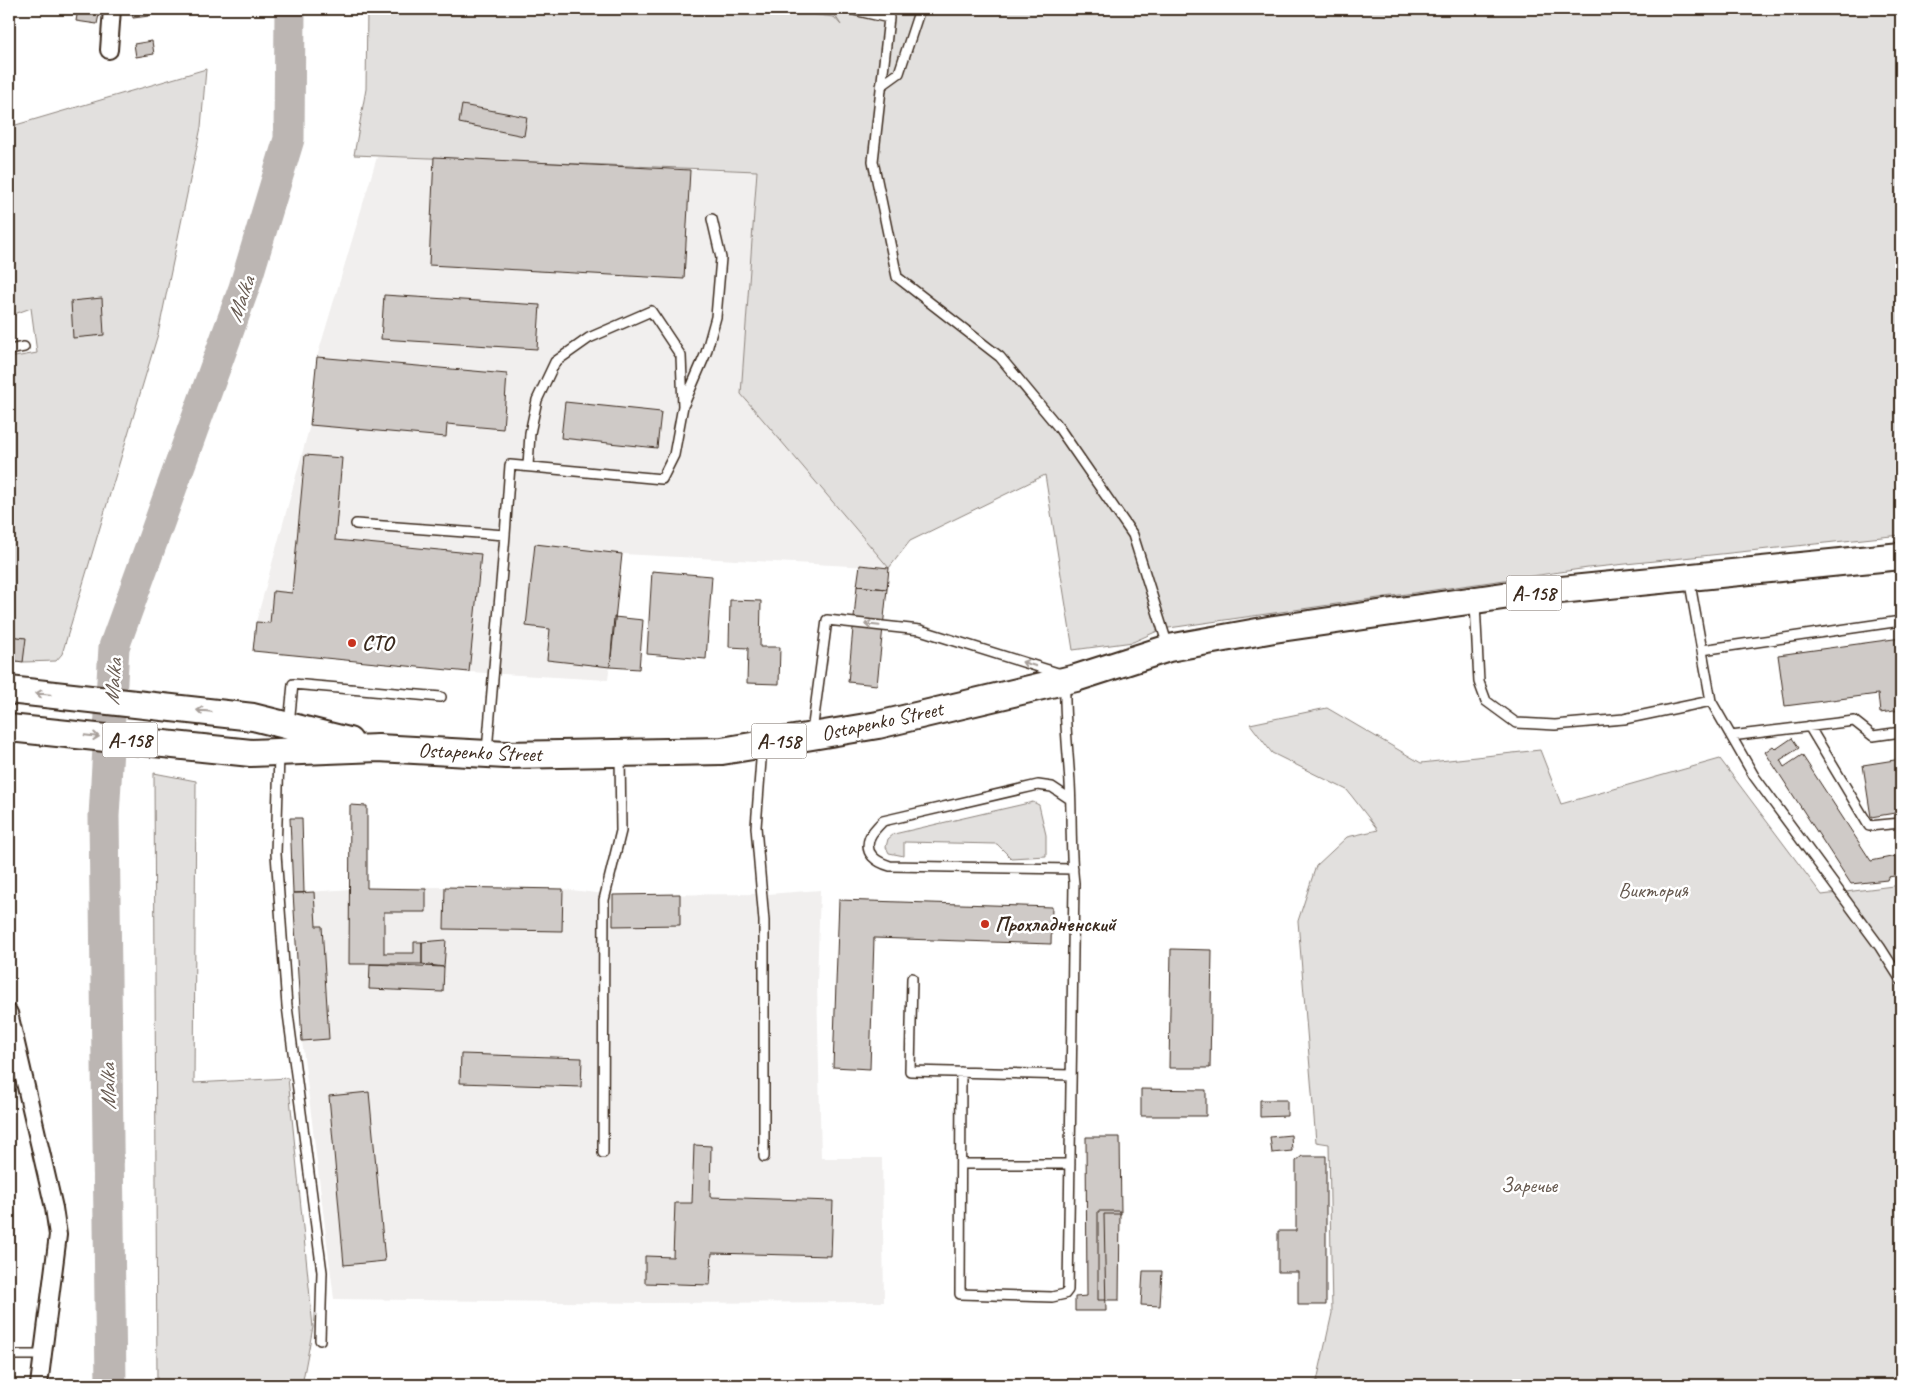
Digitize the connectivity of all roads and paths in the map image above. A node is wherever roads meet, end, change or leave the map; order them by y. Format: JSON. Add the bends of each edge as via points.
{"nodes":[{"id":1,"x":112,"y":9,"type":"edge"},
{"id":2,"x":849,"y":9,"type":"edge"},
{"id":3,"x":920,"y":9,"type":"edge"},
{"id":4,"x":109,"y":50,"type":"dead end"},
{"id":5,"x":881,"y":86,"type":"junction"},
{"id":6,"x":712,"y":219,"type":"dead end"},
{"id":7,"x":24,"y":347,"type":"dead end"},
{"id":8,"x":9,"y":350,"type":"edge"},
{"id":9,"x":683,"y":406,"type":"junction"},
{"id":10,"x":528,"y":466,"type":"junction"},
{"id":11,"x":356,"y":524,"type":"dead end"},
{"id":12,"x":505,"y":535,"type":"junction"},
{"id":13,"x":1901,"y":556,"type":"edge"},
{"id":14,"x":1688,"y":578,"type":"junction"},
{"id":15,"x":1474,"y":600,"type":"junction"},
{"id":16,"x":1901,"y":621,"type":"edge"},
{"id":17,"x":1169,"y":648,"type":"junction"},
{"id":18,"x":1702,"y":650,"type":"junction"},
{"id":19,"x":1070,"y":679,"type":"junction"},
{"id":20,"x":9,"y":690,"type":"edge"},
{"id":21,"x":441,"y":697,"type":"dead end"},
{"id":22,"x":1711,"y":702,"type":"junction"},
{"id":23,"x":289,"y":726,"type":"junction"},
{"id":24,"x":1809,"y":726,"type":"junction"},
{"id":25,"x":9,"y":728,"type":"edge"},
{"id":26,"x":1901,"y":732,"type":"edge"},
{"id":27,"x":812,"y":736,"type":"junction"},
{"id":28,"x":1731,"y":736,"type":"junction"},
{"id":29,"x":762,"y":744,"type":"junction"},
{"id":30,"x":378,"y":748,"type":"junction"},
{"id":31,"x":279,"y":752,"type":"junction"},
{"id":32,"x":620,"y":753,"type":"junction"},
{"id":33,"x":486,"y":754,"type":"junction"},
{"id":34,"x":1070,"y":799,"type":"junction"},
{"id":35,"x":1901,"y":823,"type":"edge"},
{"id":36,"x":1073,"y":870,"type":"junction"},
{"id":37,"x":912,"y":978,"type":"dead end"},
{"id":38,"x":1901,"y":980,"type":"edge"},
{"id":39,"x":9,"y":1013,"type":"edge"},
{"id":40,"x":961,"y":1072,"type":"junction"},
{"id":41,"x":1071,"y":1074,"type":"junction"},
{"id":42,"x":603,"y":1153,"type":"dead end"},
{"id":43,"x":764,"y":1157,"type":"dead end"},
{"id":44,"x":961,"y":1164,"type":"junction"},
{"id":45,"x":1070,"y":1164,"type":"junction"},
{"id":46,"x":320,"y":1340,"type":"dead end"},
{"id":47,"x":9,"y":1355,"type":"edge"},
{"id":48,"x":43,"y":1355,"type":"junction"},
{"id":49,"x":39,"y":1385,"type":"edge"}],
"edges":[{"from":1,"to":4,"type":"street"},
{"from":2,"to":5,"type":"lane","via":[[888,18]]},
{"from":3,"to":5,"type":"lane","via":[[899,73]]},
{"from":5,"to":17,"type":"lane","via":[[873,161],[897,277],[1000,357],[1059,428],[1133,535]]},
{"from":6,"to":9,"type":"lane","via":[[721,258],[716,317],[706,353]]},
{"from":7,"to":8,"type":"lane"},
{"from":9,"to":10,"type":"lane","via":[[674,455],[662,479]]},
{"from":9,"to":10,"type":"lane","via":[[681,356],[651,311],[589,338],[555,362],[537,400]]},
{"from":10,"to":12,"type":"lane","via":[[510,465]]},
{"from":11,"to":12,"type":"lane"},
{"from":12,"to":33,"type":"lane"},
{"from":13,"to":14,"type":"main road","number":"А-158"},
{"from":14,"to":15,"type":"main road","number":"А-158"},
{"from":14,"to":18,"type":"lane"},
{"from":15,"to":17,"type":"main road","number":"А-158"},
{"from":15,"to":22,"type":"lane","via":[[1480,682],[1486,700],[1516,723],[1555,725],[1624,719]]},
{"from":16,"to":18,"type":"lane"},
{"from":17,"to":19,"type":"main road","name":"Ostapenko Street","number":"А-158"},
{"from":18,"to":22,"type":"lane"},
{"from":19,"to":27,"type":"main road","name":"Ostapenko Street","number":"А-158","via":[[878,725]]},
{"from":19,"to":27,"type":"lane","one_way":true,"via":[[920,630],[827,620]]},
{"from":19,"to":34,"type":"lane","via":[[1064,722]]},
{"from":23,"to":20,"type":"main road","name":"Ostapenko Street","number":"А-158","one_way":true,"via":[[253,717]]},
{"from":21,"to":23,"type":"lane","via":[[293,684]]},
{"from":22,"to":28,"type":"lane"},
{"from":23,"to":30,"type":"main road","name":"Ostapenko Street","number":"А-158"},
{"from":24,"to":26,"type":"lane","via":[[1854,721],[1873,736]]},
{"from":24,"to":28,"type":"lane"},
{"from":24,"to":35,"type":"lane","via":[[1869,826]]},
{"from":25,"to":31,"type":"main road","name":"Ostapenko Street","number":"А-158","one_way":true,"via":[[251,753]]},
{"from":27,"to":29,"type":"main road","name":"Ostapenko Street","number":"А-158"},
{"from":28,"to":38,"type":"lane","via":[[1754,776],[1880,946]]},
{"from":29,"to":32,"type":"main road","name":"Ostapenko Street","number":"А-158","via":[[722,751]]},
{"from":29,"to":43,"type":"lane","via":[[756,827],[764,921]]},
{"from":30,"to":31,"type":"main road","name":"Ostapenko Street","number":"А-158"},
{"from":30,"to":33,"type":"main road","name":"Ostapenko Street","number":"А-158"},
{"from":31,"to":46,"type":"lane","via":[[277,863],[288,1006],[322,1272]]},
{"from":32,"to":33,"type":"main road","name":"Ostapenko Street","number":"А-158"},
{"from":32,"to":42,"type":"lane","via":[[621,831],[604,900]]},
{"from":34,"to":36,"type":"lane"},
{"from":34,"to":36,"type":"lane","via":[[1052,787],[1038,785],[883,821],[870,837],[870,853],[876,862],[890,866]]},
{"from":36,"to":41,"type":"lane"},
{"from":37,"to":40,"type":"lane","via":[[910,1072]]},
{"from":39,"to":48,"type":"street","via":[[58,1235]]},
{"from":40,"to":41,"type":"lane"},
{"from":40,"to":44,"type":"lane"},
{"from":41,"to":45,"type":"lane"},
{"from":44,"to":45,"type":"lane"},
{"from":44,"to":45,"type":"lane","via":[[960,1294],[1052,1297],[1068,1290]]},
{"from":47,"to":48,"type":"lane"},
{"from":48,"to":49,"type":"street"}]}
